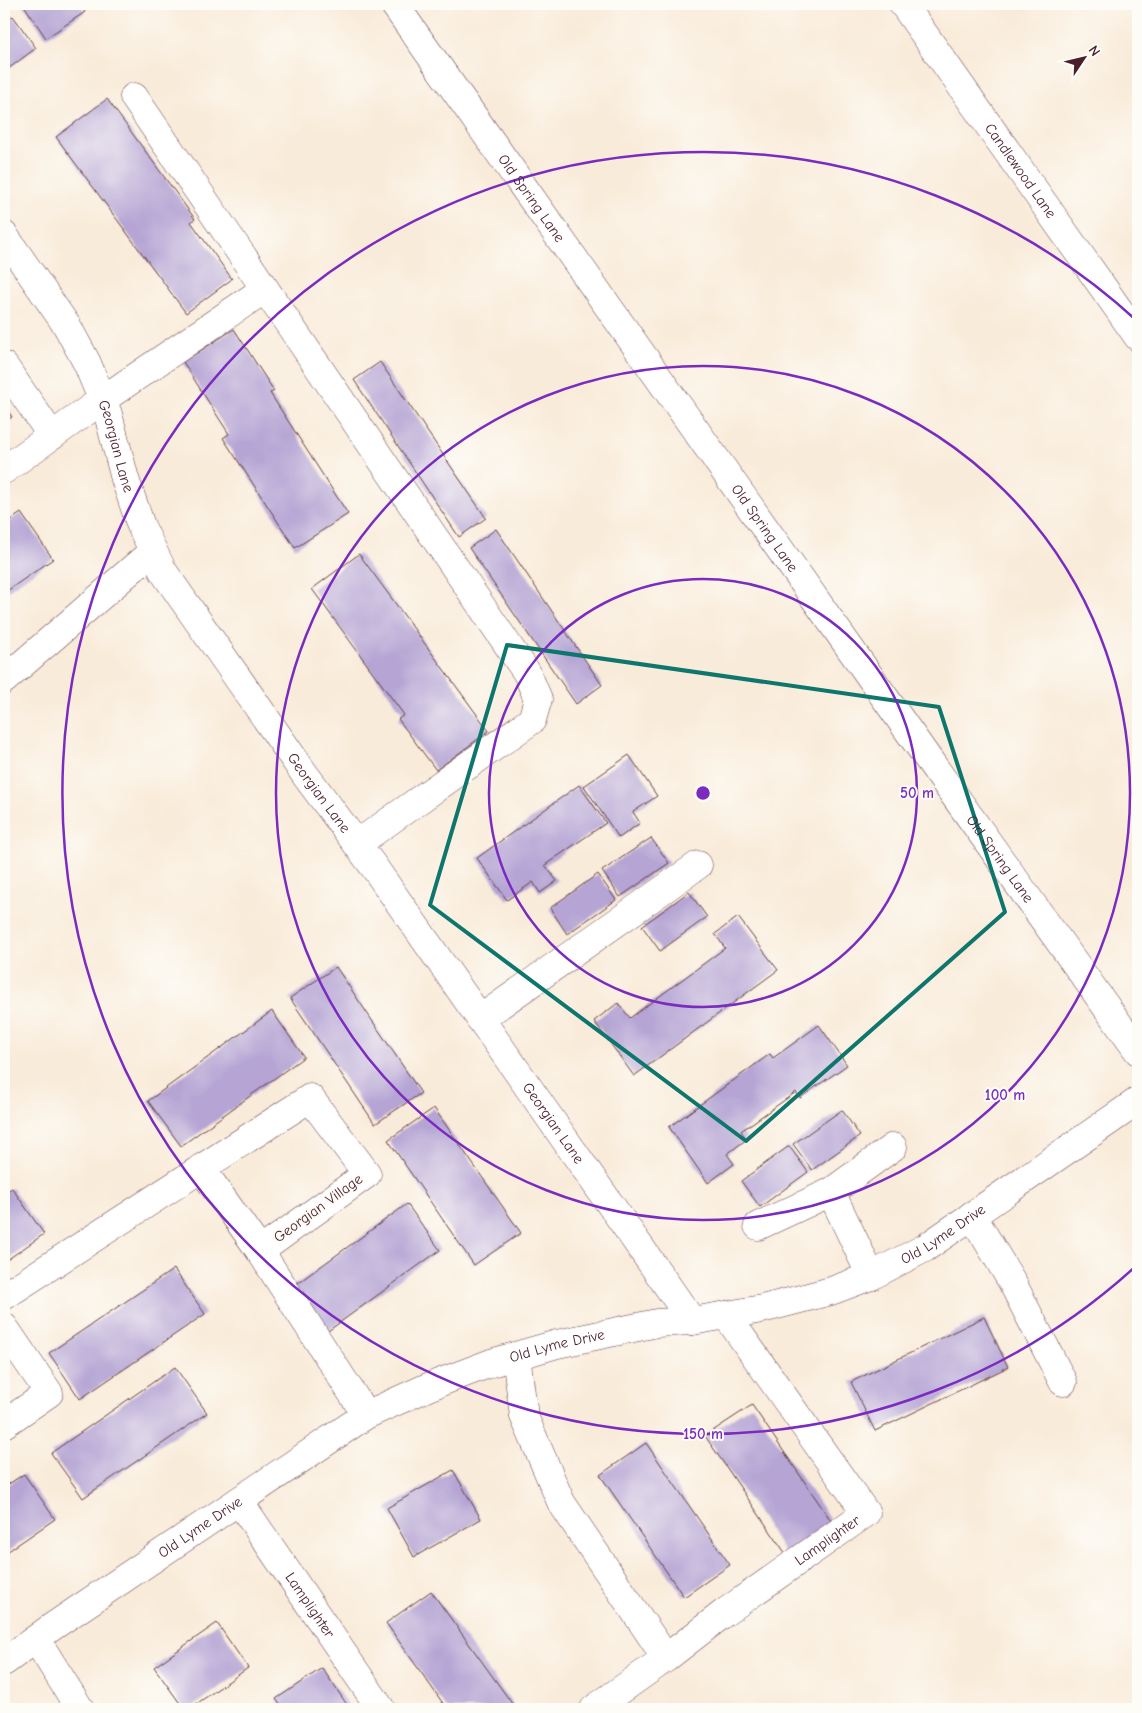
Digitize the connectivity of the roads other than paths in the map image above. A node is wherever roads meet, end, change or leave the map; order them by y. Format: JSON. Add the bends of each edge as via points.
{"nodes":[{"id":1,"x":394,"y":4,"type":"edge"},
{"id":2,"x":902,"y":4,"type":"edge"},
{"id":3,"x":134,"y":97,"type":"dead end"},
{"id":4,"x":4,"y":236,"type":"edge"},
{"id":5,"x":265,"y":289,"type":"junction"},
{"id":6,"x":1138,"y":337,"type":"edge"},
{"id":7,"x":4,"y":366,"type":"edge"},
{"id":8,"x":102,"y":400,"type":"junction"},
{"id":9,"x":52,"y":436,"type":"junction"},
{"id":10,"x":4,"y":470,"type":"edge"},
{"id":11,"x":153,"y":552,"type":"junction"},
{"id":12,"x":4,"y":680,"type":"edge"},
{"id":13,"x":357,"y":844,"type":"junction"},
{"id":14,"x":698,"y":865,"type":"dead end"},
{"id":15,"x":480,"y":1019,"type":"junction"},
{"id":16,"x":1138,"y":1051,"type":"edge"},
{"id":17,"x":1138,"y":1101,"type":"edge"},
{"id":18,"x":893,"y":1147,"type":"dead end"},
{"id":19,"x":201,"y":1168,"type":"junction"},
{"id":20,"x":831,"y":1192,"type":"junction"},
{"id":21,"x":972,"y":1216,"type":"junction"},
{"id":22,"x":758,"y":1226,"type":"dead end"},
{"id":23,"x":260,"y":1251,"type":"junction"},
{"id":24,"x":871,"y":1276,"type":"junction"},
{"id":25,"x":4,"y":1296,"type":"edge"},
{"id":26,"x":726,"y":1315,"type":"junction"},
{"id":27,"x":692,"y":1321,"type":"junction"},
{"id":28,"x":4,"y":1327,"type":"edge"},
{"id":29,"x":516,"y":1356,"type":"junction"},
{"id":30,"x":1063,"y":1382,"type":"dead end"},
{"id":31,"x":366,"y":1415,"type":"junction"},
{"id":32,"x":4,"y":1424,"type":"edge"},
{"id":33,"x":239,"y":1501,"type":"junction"},
{"id":34,"x":36,"y":1639,"type":"junction"},
{"id":35,"x":666,"y":1658,"type":"junction"},
{"id":36,"x":4,"y":1662,"type":"edge"},
{"id":37,"x":80,"y":1709,"type":"edge"},
{"id":38,"x":381,"y":1709,"type":"edge"},
{"id":39,"x":594,"y":1709,"type":"edge"}],
"edges":[{"from":1,"to":16,"type":"street","name":"Old Spring Lane"},
{"from":2,"to":6,"type":"street","name":"Candlewood Lane"},
{"from":3,"to":5,"type":"street"},
{"from":4,"to":8,"type":"street","name":"Georgian Lane","via":[[67,326]]},
{"from":5,"to":8,"type":"street"},
{"from":5,"to":13,"type":"street","via":[[527,673],[538,700],[532,720]]},
{"from":7,"to":9,"type":"street"},
{"from":8,"to":9,"type":"street"},
{"from":8,"to":11,"type":"street","name":"Georgian Lane","via":[[128,489]]},
{"from":9,"to":10,"type":"street"},
{"from":11,"to":12,"type":"street"},
{"from":11,"to":13,"type":"street","name":"Georgian Lane","via":[[168,579]]},
{"from":13,"to":15,"type":"street","name":"Georgian Lane"},
{"from":14,"to":15,"type":"street"},
{"from":15,"to":27,"type":"street","name":"Georgian Lane"},
{"from":17,"to":21,"type":"street","name":"Old Lyme Drive"},
{"from":18,"to":20,"type":"street"},
{"from":19,"to":23,"type":"street","name":"Georgian Village"},
{"from":19,"to":23,"type":"street","name":"Georgian Village","via":[[310,1098],[367,1174]]},
{"from":19,"to":25,"type":"street","name":"Georgian Village"},
{"from":20,"to":22,"type":"street"},
{"from":20,"to":24,"type":"street"},
{"from":21,"to":24,"type":"street","name":"Old Lyme Drive","via":[[924,1248]]},
{"from":21,"to":30,"type":"street","via":[[1011,1280]]},
{"from":23,"to":31,"type":"street","name":"Georgian Village"},
{"from":24,"to":26,"type":"street","name":"Old Lyme Drive","via":[[830,1291]]},
{"from":26,"to":27,"type":"street","name":"Old Lyme Drive"},
{"from":26,"to":35,"type":"street","name":"Lamplighter","via":[[866,1513]]},
{"from":27,"to":29,"type":"street","name":"Old Lyme Drive","via":[[624,1329]]},
{"from":28,"to":32,"type":"street","via":[[49,1393]]},
{"from":29,"to":31,"type":"street","name":"Old Lyme Drive","via":[[428,1387]]},
{"from":29,"to":35,"type":"street","via":[[524,1416],[560,1502]]},
{"from":31,"to":33,"type":"street","name":"Old Lyme Drive"},
{"from":33,"to":34,"type":"street","name":"Old Lyme Drive"},
{"from":33,"to":38,"type":"street","name":"Lamplighter"},
{"from":34,"to":36,"type":"street","name":"Old Lyme Drive"},
{"from":34,"to":37,"type":"street"},
{"from":35,"to":39,"type":"street","name":"Lamplighter"}]}
